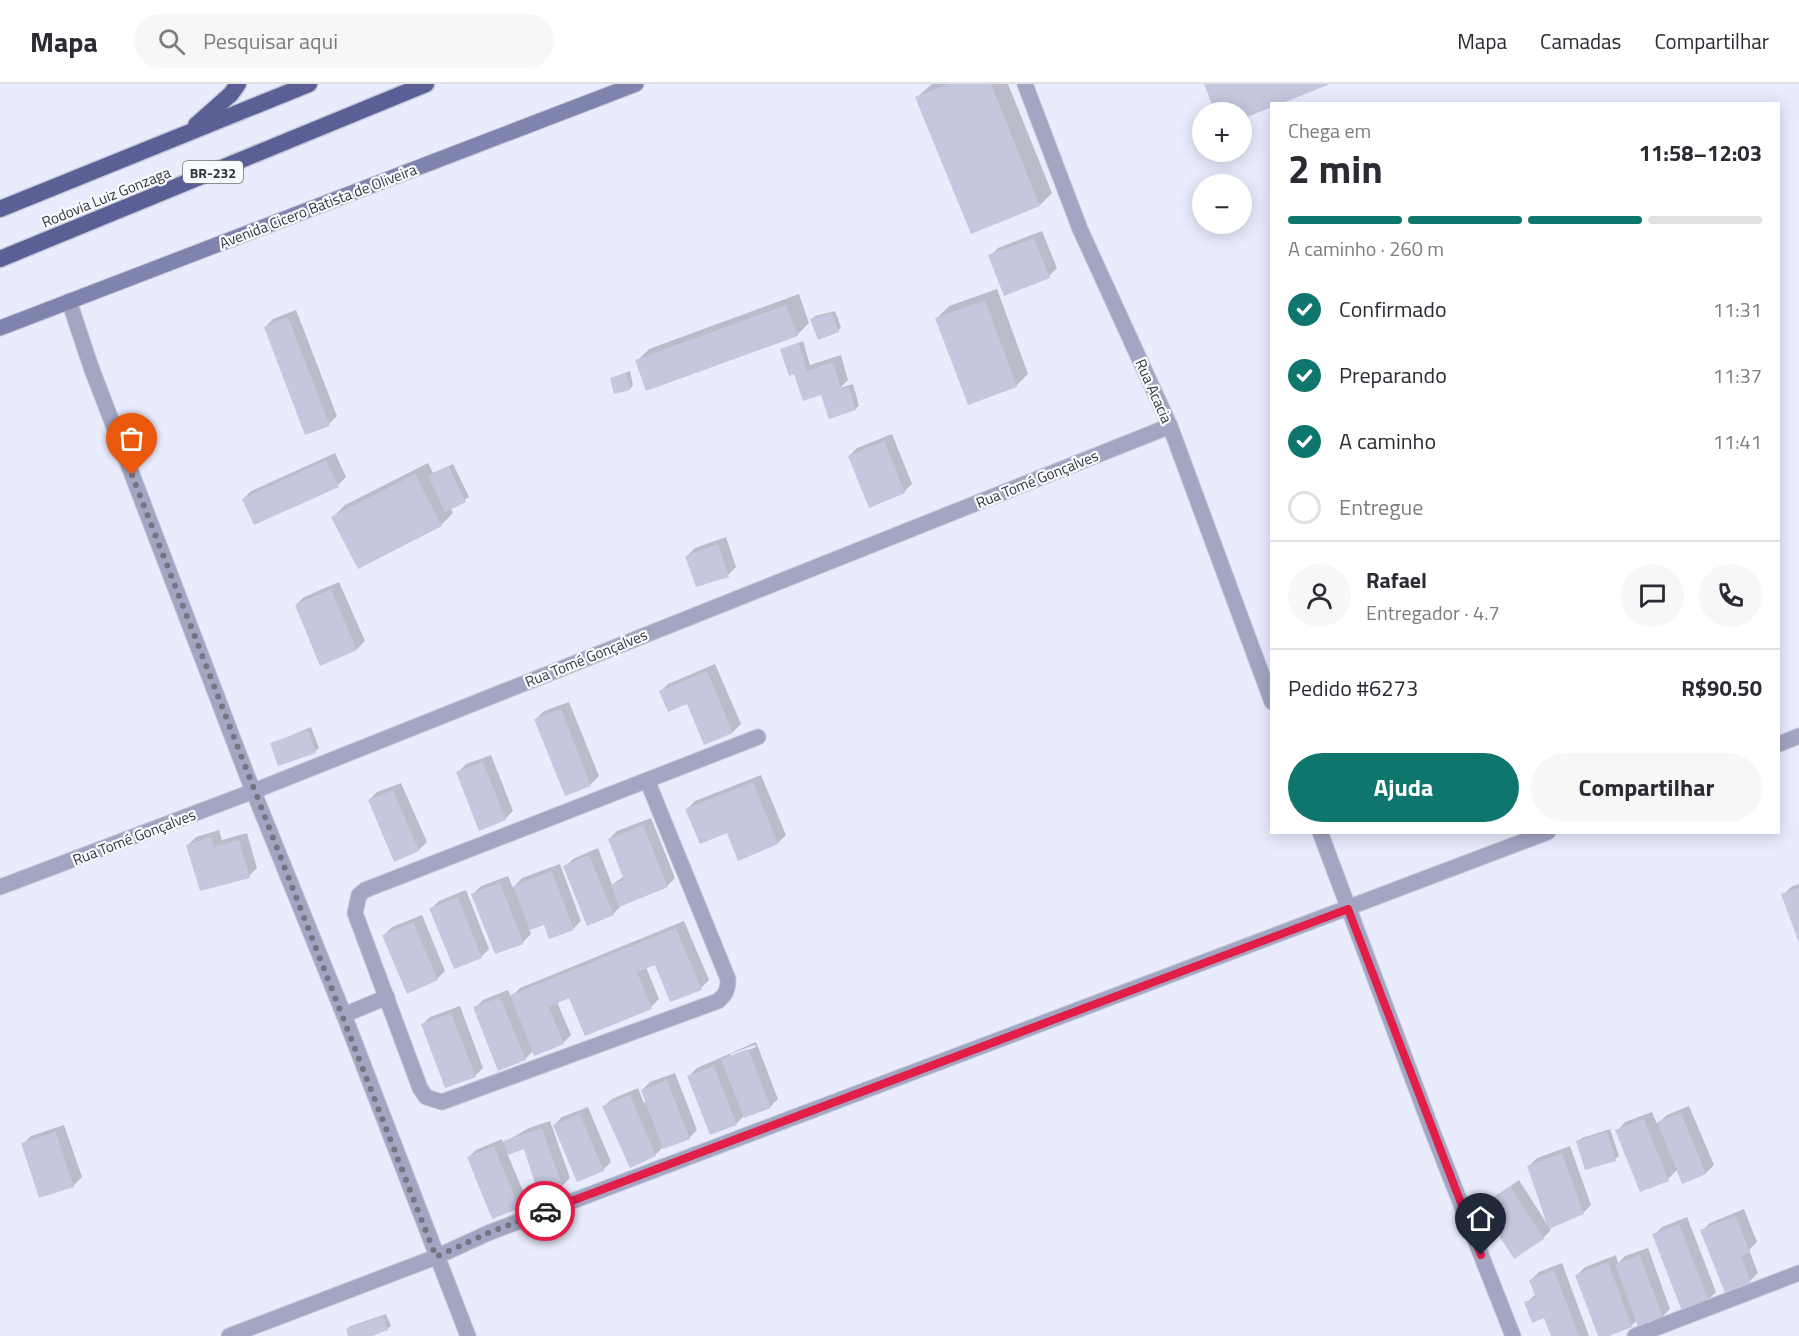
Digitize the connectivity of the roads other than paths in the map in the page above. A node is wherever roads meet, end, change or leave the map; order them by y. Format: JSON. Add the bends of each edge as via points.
{"nodes":[{"id":1,"x":238,"y":84,"type":"edge"},
{"id":2,"x":309,"y":84,"type":"edge"},
{"id":3,"x":426,"y":84,"type":"edge"},
{"id":4,"x":636,"y":84,"type":"edge"},
{"id":5,"x":1025,"y":84,"type":"edge"},
{"id":6,"x":187,"y":134,"type":"junction"},
{"id":7,"x":0,"y":209,"type":"edge"},
{"id":8,"x":0,"y":258,"type":"edge"},
{"id":9,"x":69,"y":301,"type":"junction"},
{"id":10,"x":0,"y":327,"type":"edge"},
{"id":11,"x":1170,"y":426,"type":"junction"},
{"id":12,"x":1270,"y":697,"type":"edge"},
{"id":13,"x":1799,"y":736,"type":"edge"},
{"id":14,"x":759,"y":737,"type":"dead end"},
{"id":15,"x":1780,"y":744,"type":"edge"},
{"id":16,"x":647,"y":780,"type":"junction"},
{"id":17,"x":254,"y":791,"type":"junction"},
{"id":18,"x":1321,"y":834,"type":"edge"},
{"id":19,"x":1543,"y":834,"type":"edge"},
{"id":20,"x":0,"y":888,"type":"edge"},
{"id":21,"x":1348,"y":909,"type":"junction"},
{"id":22,"x":387,"y":997,"type":"junction"},
{"id":23,"x":344,"y":1015,"type":"junction"},
{"id":24,"x":436,"y":1257,"type":"junction"},
{"id":25,"x":1799,"y":1273,"type":"edge"},
{"id":26,"x":230,"y":1336,"type":"edge"},
{"id":27,"x":468,"y":1336,"type":"edge"},
{"id":28,"x":1513,"y":1336,"type":"edge"},
{"id":29,"x":1635,"y":1336,"type":"edge"}],
"edges":[{"from":1,"to":6,"type":"highway"},
{"from":2,"to":6,"type":"highway","name":"Rodovia Luiz Gonzaga"},
{"from":3,"to":8,"type":"highway","name":"Rodovia Luiz Gonzaga","number":"BR-232"},
{"from":4,"to":9,"type":"main road","name":"Avenida Cicero Batista de Oliveira"},
{"from":5,"to":11,"type":"street","name":"Rua Acacia","via":[[1080,229]]},
{"from":6,"to":7,"type":"highway","name":"Rodovia Luiz Gonzaga"},
{"from":9,"to":10,"type":"main road","name":"Avenida Cicero Batista de Oliveira"},
{"from":9,"to":17,"type":"street"},
{"from":11,"to":12,"type":"street","name":"Rua Acacia"},
{"from":11,"to":17,"type":"street","name":"Rua Tomé Gonçalves"},
{"from":13,"to":15,"type":"street"},
{"from":14,"to":16,"type":"street"},
{"from":16,"to":22,"type":"street","via":[[359,895],[355,913]]},
{"from":16,"to":22,"type":"street","via":[[728,979],[728,989],[718,1000],[442,1102],[426,1097],[420,1088]]},
{"from":17,"to":20,"type":"street","name":"Rua Tomé Gonçalves"},
{"from":17,"to":23,"type":"street"},
{"from":18,"to":21,"type":"street"},
{"from":19,"to":21,"type":"street"},
{"from":21,"to":24,"type":"street","via":[[488,1233]]},
{"from":21,"to":28,"type":"street"},
{"from":22,"to":23,"type":"street"},
{"from":23,"to":24,"type":"street"},
{"from":24,"to":26,"type":"street"},
{"from":24,"to":27,"type":"street"},
{"from":25,"to":29,"type":"street"}]}
